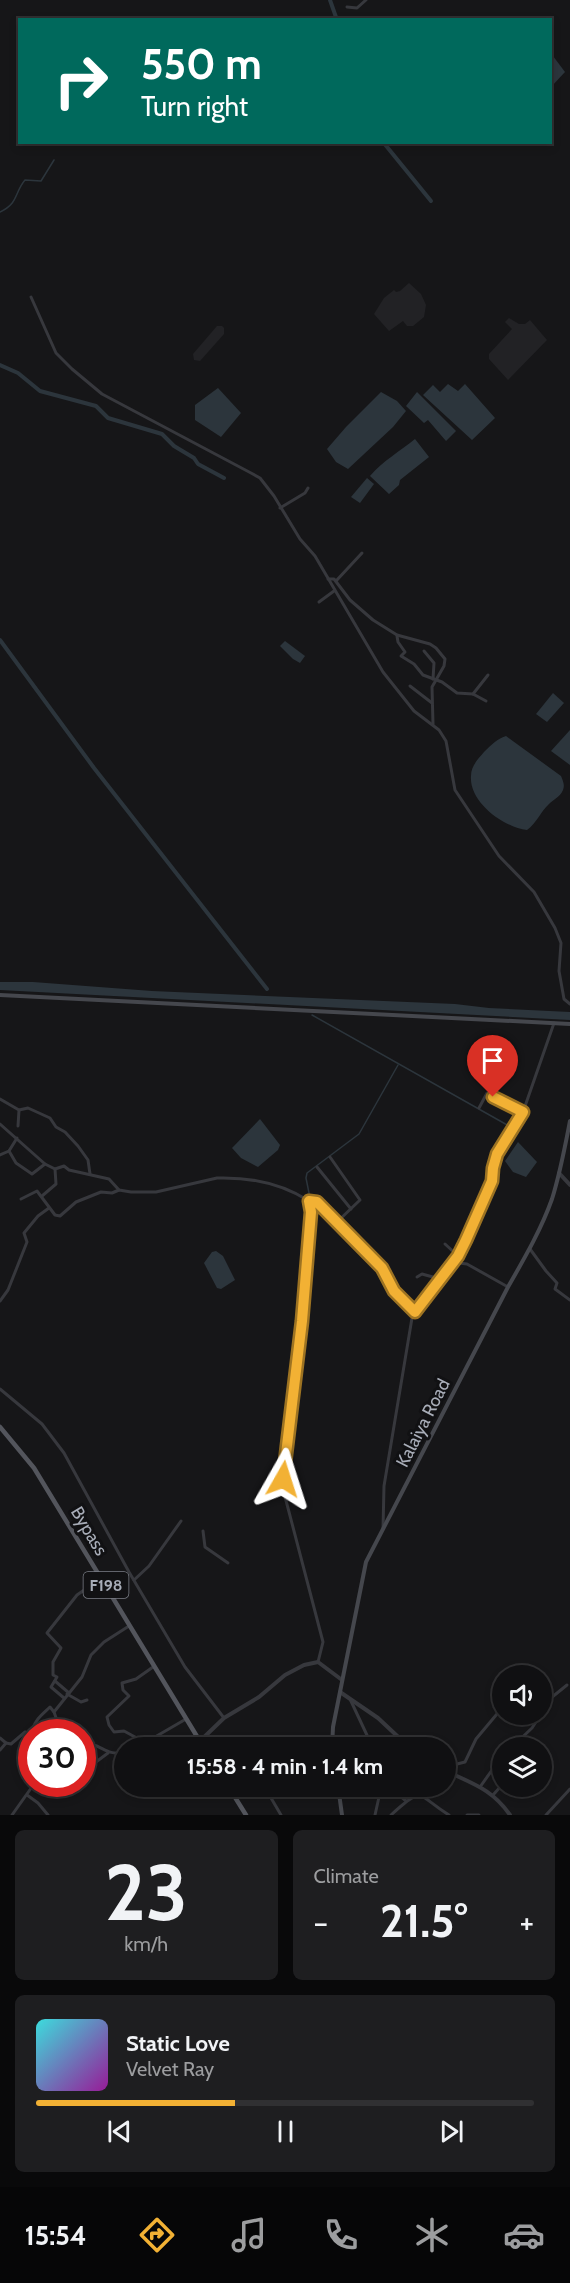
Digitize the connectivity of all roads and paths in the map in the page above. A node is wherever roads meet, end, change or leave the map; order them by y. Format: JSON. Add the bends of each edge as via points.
{"nodes":[{"id":1,"x":366,"y":0,"type":"edge"},
{"id":2,"x":347,"y":7,"type":"dead end"},
{"id":3,"x":31,"y":297,"type":"dead end"},
{"id":4,"x":308,"y":488,"type":"dead end"},
{"id":5,"x":280,"y":508,"type":"junction"},
{"id":6,"x":362,"y":552,"type":"dead end"},
{"id":7,"x":328,"y":579,"type":"junction"},
{"id":8,"x":336,"y":581,"type":"junction"},
{"id":9,"x":334,"y":591,"type":"junction"},
{"id":10,"x":319,"y":602,"type":"dead end"},
{"id":11,"x":397,"y":635,"type":"junction"},
{"id":12,"x":424,"y":651,"type":"dead end"},
{"id":13,"x":488,"y":675,"type":"dead end"},
{"id":14,"x":434,"y":680,"type":"junction"},
{"id":15,"x":410,"y":686,"type":"dead end"},
{"id":16,"x":473,"y":694,"type":"junction"},
{"id":17,"x":486,"y":701,"type":"dead end"},
{"id":18,"x":432,"y":703,"type":"junction"},
{"id":19,"x":433,"y":724,"type":"junction"},
{"id":20,"x":0,"y":995,"type":"edge"},
{"id":21,"x":570,"y":1004,"type":"edge"},
{"id":22,"x":554,"y":1023,"type":"junction"},
{"id":23,"x":570,"y":1024,"type":"edge"},
{"id":24,"x":0,"y":1099,"type":"edge"},
{"id":25,"x":479,"y":1108,"type":"dead end"},
{"id":26,"x":19,"y":1110,"type":"junction"},
{"id":27,"x":523,"y":1112,"type":"junction"},
{"id":28,"x":570,"y":1121,"type":"edge"},
{"id":29,"x":0,"y":1124,"type":"edge"},
{"id":30,"x":18,"y":1126,"type":"dead end"},
{"id":31,"x":17,"y":1138,"type":"junction"},
{"id":32,"x":9,"y":1150,"type":"junction"},
{"id":33,"x":0,"y":1155,"type":"edge"},
{"id":34,"x":330,"y":1157,"type":"dead end"},
{"id":35,"x":45,"y":1164,"type":"junction"},
{"id":36,"x":317,"y":1167,"type":"dead end"},
{"id":37,"x":55,"y":1168,"type":"junction"},
{"id":38,"x":559,"y":1173,"type":"junction"},
{"id":39,"x":90,"y":1174,"type":"junction"},
{"id":40,"x":570,"y":1185,"type":"edge"},
{"id":41,"x":119,"y":1190,"type":"junction"},
{"id":42,"x":41,"y":1197,"type":"junction"},
{"id":43,"x":21,"y":1199,"type":"dead end"},
{"id":44,"x":311,"y":1200,"type":"junction"},
{"id":45,"x":49,"y":1208,"type":"junction"},
{"id":46,"x":351,"y":1209,"type":"junction"},
{"id":47,"x":337,"y":1222,"type":"junction"},
{"id":48,"x":445,"y":1244,"type":"dead end"},
{"id":49,"x":530,"y":1249,"type":"junction"},
{"id":50,"x":457,"y":1257,"type":"junction"},
{"id":51,"x":417,"y":1277,"type":"dead end"},
{"id":52,"x":440,"y":1279,"type":"junction"},
{"id":53,"x":507,"y":1287,"type":"junction"},
{"id":54,"x":570,"y":1300,"type":"edge"},
{"id":55,"x":0,"y":1301,"type":"edge"},
{"id":56,"x":415,"y":1312,"type":"junction"},
{"id":57,"x":0,"y":1389,"type":"edge"},
{"id":58,"x":0,"y":1427,"type":"edge"},
{"id":59,"x":182,"y":1521,"type":"dead end"},
{"id":60,"x":383,"y":1530,"type":"junction"},
{"id":61,"x":203,"y":1531,"type":"dead end"},
{"id":62,"x":228,"y":1563,"type":"dead end"},
{"id":63,"x":102,"y":1578,"type":"junction"},
{"id":64,"x":134,"y":1580,"type":"junction"},
{"id":65,"x":130,"y":1626,"type":"junction"},
{"id":66,"x":318,"y":1662,"type":"junction"},
{"id":67,"x":153,"y":1667,"type":"junction"},
{"id":68,"x":342,"y":1680,"type":"junction"},
{"id":69,"x":55,"y":1681,"type":"junction"},
{"id":70,"x":567,"y":1685,"type":"dead end"},
{"id":71,"x":340,"y":1692,"type":"junction"},
{"id":72,"x":68,"y":1693,"type":"junction"},
{"id":73,"x":350,"y":1697,"type":"junction"},
{"id":74,"x":552,"y":1697,"type":"edge"},
{"id":75,"x":64,"y":1698,"type":"junction"},
{"id":76,"x":87,"y":1700,"type":"dead end"},
{"id":77,"x":54,"y":1712,"type":"junction"},
{"id":78,"x":224,"y":1718,"type":"junction"},
{"id":79,"x":38,"y":1719,"type":"edge"},
{"id":80,"x":56,"y":1719,"type":"edge"},
{"id":81,"x":186,"y":1719,"type":"junction"},
{"id":82,"x":492,"y":1720,"type":"edge"},
{"id":83,"x":534,"y":1725,"type":"edge"},
{"id":84,"x":135,"y":1737,"type":"edge"},
{"id":85,"x":156,"y":1737,"type":"edge"},
{"id":86,"x":197,"y":1737,"type":"edge"},
{"id":87,"x":204,"y":1737,"type":"edge"},
{"id":88,"x":334,"y":1737,"type":"edge"},
{"id":89,"x":369,"y":1737,"type":"edge"},
{"id":90,"x":398,"y":1737,"type":"edge"},
{"id":91,"x":523,"y":1737,"type":"edge"},
{"id":92,"x":0,"y":1738,"type":"edge"},
{"id":93,"x":18,"y":1738,"type":"edge"},
{"id":94,"x":6,"y":1743,"type":"junction"},
{"id":95,"x":96,"y":1745,"type":"edge"},
{"id":96,"x":0,"y":1750,"type":"edge"},
{"id":97,"x":108,"y":1753,"type":"junction"},
{"id":98,"x":114,"y":1754,"type":"edge"},
{"id":99,"x":96,"y":1762,"type":"dead end"},
{"id":100,"x":456,"y":1764,"type":"edge"},
{"id":101,"x":492,"y":1770,"type":"edge"},
{"id":102,"x":456,"y":1776,"type":"edge"},
{"id":103,"x":480,"y":1787,"type":"junction"},
{"id":104,"x":570,"y":1789,"type":"edge"},
{"id":105,"x":492,"y":1794,"type":"edge"},
{"id":106,"x":26,"y":1797,"type":"edge"},
{"id":107,"x":30,"y":1797,"type":"edge"},
{"id":108,"x":235,"y":1797,"type":"edge"},
{"id":109,"x":270,"y":1797,"type":"edge"},
{"id":110,"x":340,"y":1797,"type":"edge"},
{"id":111,"x":379,"y":1797,"type":"edge"},
{"id":112,"x":401,"y":1797,"type":"edge"},
{"id":113,"x":495,"y":1797,"type":"edge"},
{"id":114,"x":406,"y":1801,"type":"junction"},
{"id":115,"x":443,"y":1814,"type":"edge"},
{"id":116,"x":12,"y":1815,"type":"edge"},
{"id":117,"x":48,"y":1815,"type":"edge"},
{"id":118,"x":246,"y":1815,"type":"edge"},
{"id":119,"x":281,"y":1815,"type":"edge"},
{"id":120,"x":342,"y":1815,"type":"edge"},
{"id":121,"x":375,"y":1815,"type":"edge"},
{"id":122,"x":391,"y":1815,"type":"edge"},
{"id":123,"x":449,"y":1815,"type":"edge"},
{"id":124,"x":467,"y":1815,"type":"edge"},
{"id":125,"x":479,"y":1815,"type":"edge"},
{"id":126,"x":510,"y":1815,"type":"edge"},
{"id":127,"x":546,"y":1815,"type":"edge"}],
"edges":[{"from":1,"to":2,"type":"street","via":[[357,8]]},
{"from":3,"to":5,"type":"street","via":[[56,353],[90,385],[260,478]]},
{"from":4,"to":5,"type":"street","via":[[305,494]]},
{"from":5,"to":7,"type":"street"},
{"from":6,"to":8,"type":"street"},
{"from":7,"to":8,"type":"street"},
{"from":7,"to":9,"type":"street"},
{"from":8,"to":11,"type":"street","via":[[359,608]]},
{"from":9,"to":10,"type":"street"},
{"from":9,"to":19,"type":"street","via":[[383,672],[414,711]]},
{"from":11,"to":14,"type":"street","via":[[404,659]]},
{"from":11,"to":14,"type":"street","via":[[436,648],[446,663]]},
{"from":12,"to":14,"type":"street","via":[[434,663]]},
{"from":13,"to":16,"type":"street"},
{"from":14,"to":16,"type":"street","via":[[457,693]]},
{"from":14,"to":18,"type":"street"},
{"from":15,"to":18,"type":"street"},
{"from":16,"to":17,"type":"street"},
{"from":18,"to":19,"type":"street"},
{"from":19,"to":21,"type":"street","via":[[448,747],[455,790],[499,856],[534,892],[555,928],[561,943],[559,970],[564,999]]},
{"from":20,"to":22,"type":"main road"},
{"from":22,"to":23,"type":"main road"},
{"from":22,"to":27,"type":"street"},
{"from":24,"to":26,"type":"street"},
{"from":25,"to":27,"type":"street","via":[[487,1093]]},
{"from":26,"to":30,"type":"street"},
{"from":26,"to":39,"type":"street","via":[[28,1108],[50,1118],[88,1160]]},
{"from":27,"to":50,"type":"street","via":[[497,1154],[492,1181]]},
{"from":28,"to":38,"type":"main road","name":"Kalaiya Road"},
{"from":29,"to":31,"type":"street"},
{"from":31,"to":32,"type":"street"},
{"from":31,"to":35,"type":"street"},
{"from":32,"to":33,"type":"street"},
{"from":32,"to":35,"type":"street","via":[[16,1163],[32,1174]]},
{"from":34,"to":46,"type":"street","via":[[360,1200]]},
{"from":35,"to":37,"type":"street"},
{"from":36,"to":46,"type":"street"},
{"from":37,"to":39,"type":"street","via":[[64,1166]]},
{"from":37,"to":42,"type":"street","via":[[56,1184]]},
{"from":38,"to":40,"type":"street"},
{"from":38,"to":49,"type":"main road","name":"Kalaiya Road"},
{"from":39,"to":41,"type":"street","via":[[109,1179]]},
{"from":41,"to":44,"type":"street","via":[[156,1192],[227,1178],[279,1185]]},
{"from":41,"to":45,"type":"street","via":[[76,1202],[60,1216]]},
{"from":42,"to":43,"type":"street","via":[[37,1191]]},
{"from":42,"to":45,"type":"street"},
{"from":44,"to":47,"type":"street"},
{"from":44,"to":66,"type":"street","via":[[283,1489],[323,1642]]},
{"from":45,"to":55,"type":"street","via":[[24,1233],[27,1242]]},
{"from":46,"to":47,"type":"street"},
{"from":47,"to":56,"type":"street","via":[[382,1268],[394,1291]]},
{"from":48,"to":50,"type":"street"},
{"from":49,"to":53,"type":"main road","name":"Kalaiya Road"},
{"from":49,"to":54,"type":"street","via":[[557,1283],[555,1289]]},
{"from":50,"to":52,"type":"street"},
{"from":50,"to":53,"type":"street","via":[[459,1263]]},
{"from":51,"to":52,"type":"street","via":[[422,1274]]},
{"from":52,"to":56,"type":"street"},
{"from":53,"to":60,"type":"main road","name":"Kalaiya Road"},
{"from":56,"to":60,"type":"street","via":[[408,1333],[384,1486]]},
{"from":57,"to":64,"type":"street","via":[[42,1424],[64,1453]]},
{"from":58,"to":63,"type":"main road","name":"Bypass","number":"F198","via":[[34,1468]]},
{"from":59,"to":64,"type":"street"},
{"from":60,"to":68,"type":"main road","name":"Kalaiya Road","via":[[366,1562]]},
{"from":61,"to":62,"type":"street","via":[[205,1546]]},
{"from":63,"to":65,"type":"main road","name":"Bypass","number":"F198"},
{"from":63,"to":69,"type":"street","via":[[76,1595],[47,1633],[61,1648],[53,1662]]},
{"from":64,"to":78,"type":"street","via":[[185,1667]]},
{"from":65,"to":67,"type":"main road","name":"Bypass","number":"F198"},
{"from":65,"to":72,"type":"street","via":[[91,1655],[82,1677]]},
{"from":66,"to":68,"type":"street"},
{"from":66,"to":78,"type":"street","via":[[285,1674],[259,1697]]},
{"from":67,"to":81,"type":"main road","name":"Bypass","number":"F198"},
{"from":67,"to":84,"type":"street","via":[[122,1683],[129,1696],[107,1717],[114,1732],[124,1731]]},
{"from":68,"to":71,"type":"main road","name":"Kalaiya Road"},
{"from":69,"to":72,"type":"street"},
{"from":69,"to":75,"type":"street","via":[[51,1687]]},
{"from":70,"to":74,"type":"street"},
{"from":71,"to":73,"type":"street"},
{"from":71,"to":88,"type":"main road","name":"Kalaiya Road"},
{"from":72,"to":75,"type":"street"},
{"from":72,"to":76,"type":"street","via":[[81,1702]]},
{"from":73,"to":89,"type":"street"},
{"from":73,"to":90,"type":"street"},
{"from":75,"to":77,"type":"street"},
{"from":77,"to":79,"type":"street","via":[[50,1707]]},
{"from":77,"to":80,"type":"street"},
{"from":78,"to":87,"type":"street"},
{"from":81,"to":85,"type":"street"},
{"from":81,"to":86,"type":"main road","name":"Bypass","number":"F198"},
{"from":82,"to":100,"type":"street","via":[[476,1739],[465,1762]]},
{"from":83,"to":91,"type":"street"},
{"from":92,"to":94,"type":"street"},
{"from":93,"to":94,"type":"street"},
{"from":94,"to":96,"type":"street"},
{"from":95,"to":97,"type":"street"},
{"from":97,"to":98,"type":"street"},
{"from":97,"to":99,"type":"street"},
{"from":101,"to":103,"type":"street"},
{"from":102,"to":103,"type":"street"},
{"from":103,"to":105,"type":"street"},
{"from":104,"to":127,"type":"street"},
{"from":106,"to":116,"type":"street"},
{"from":107,"to":117,"type":"street"},
{"from":108,"to":118,"type":"main road"},
{"from":109,"to":119,"type":"street"},
{"from":110,"to":120,"type":"main road"},
{"from":111,"to":121,"type":"street"},
{"from":112,"to":114,"type":"street"},
{"from":113,"to":126,"type":"street"},
{"from":114,"to":115,"type":"street","via":[[422,1795]]},
{"from":114,"to":122,"type":"street"},
{"from":115,"to":123,"type":"street"},
{"from":124,"to":125,"type":"street"}]}
